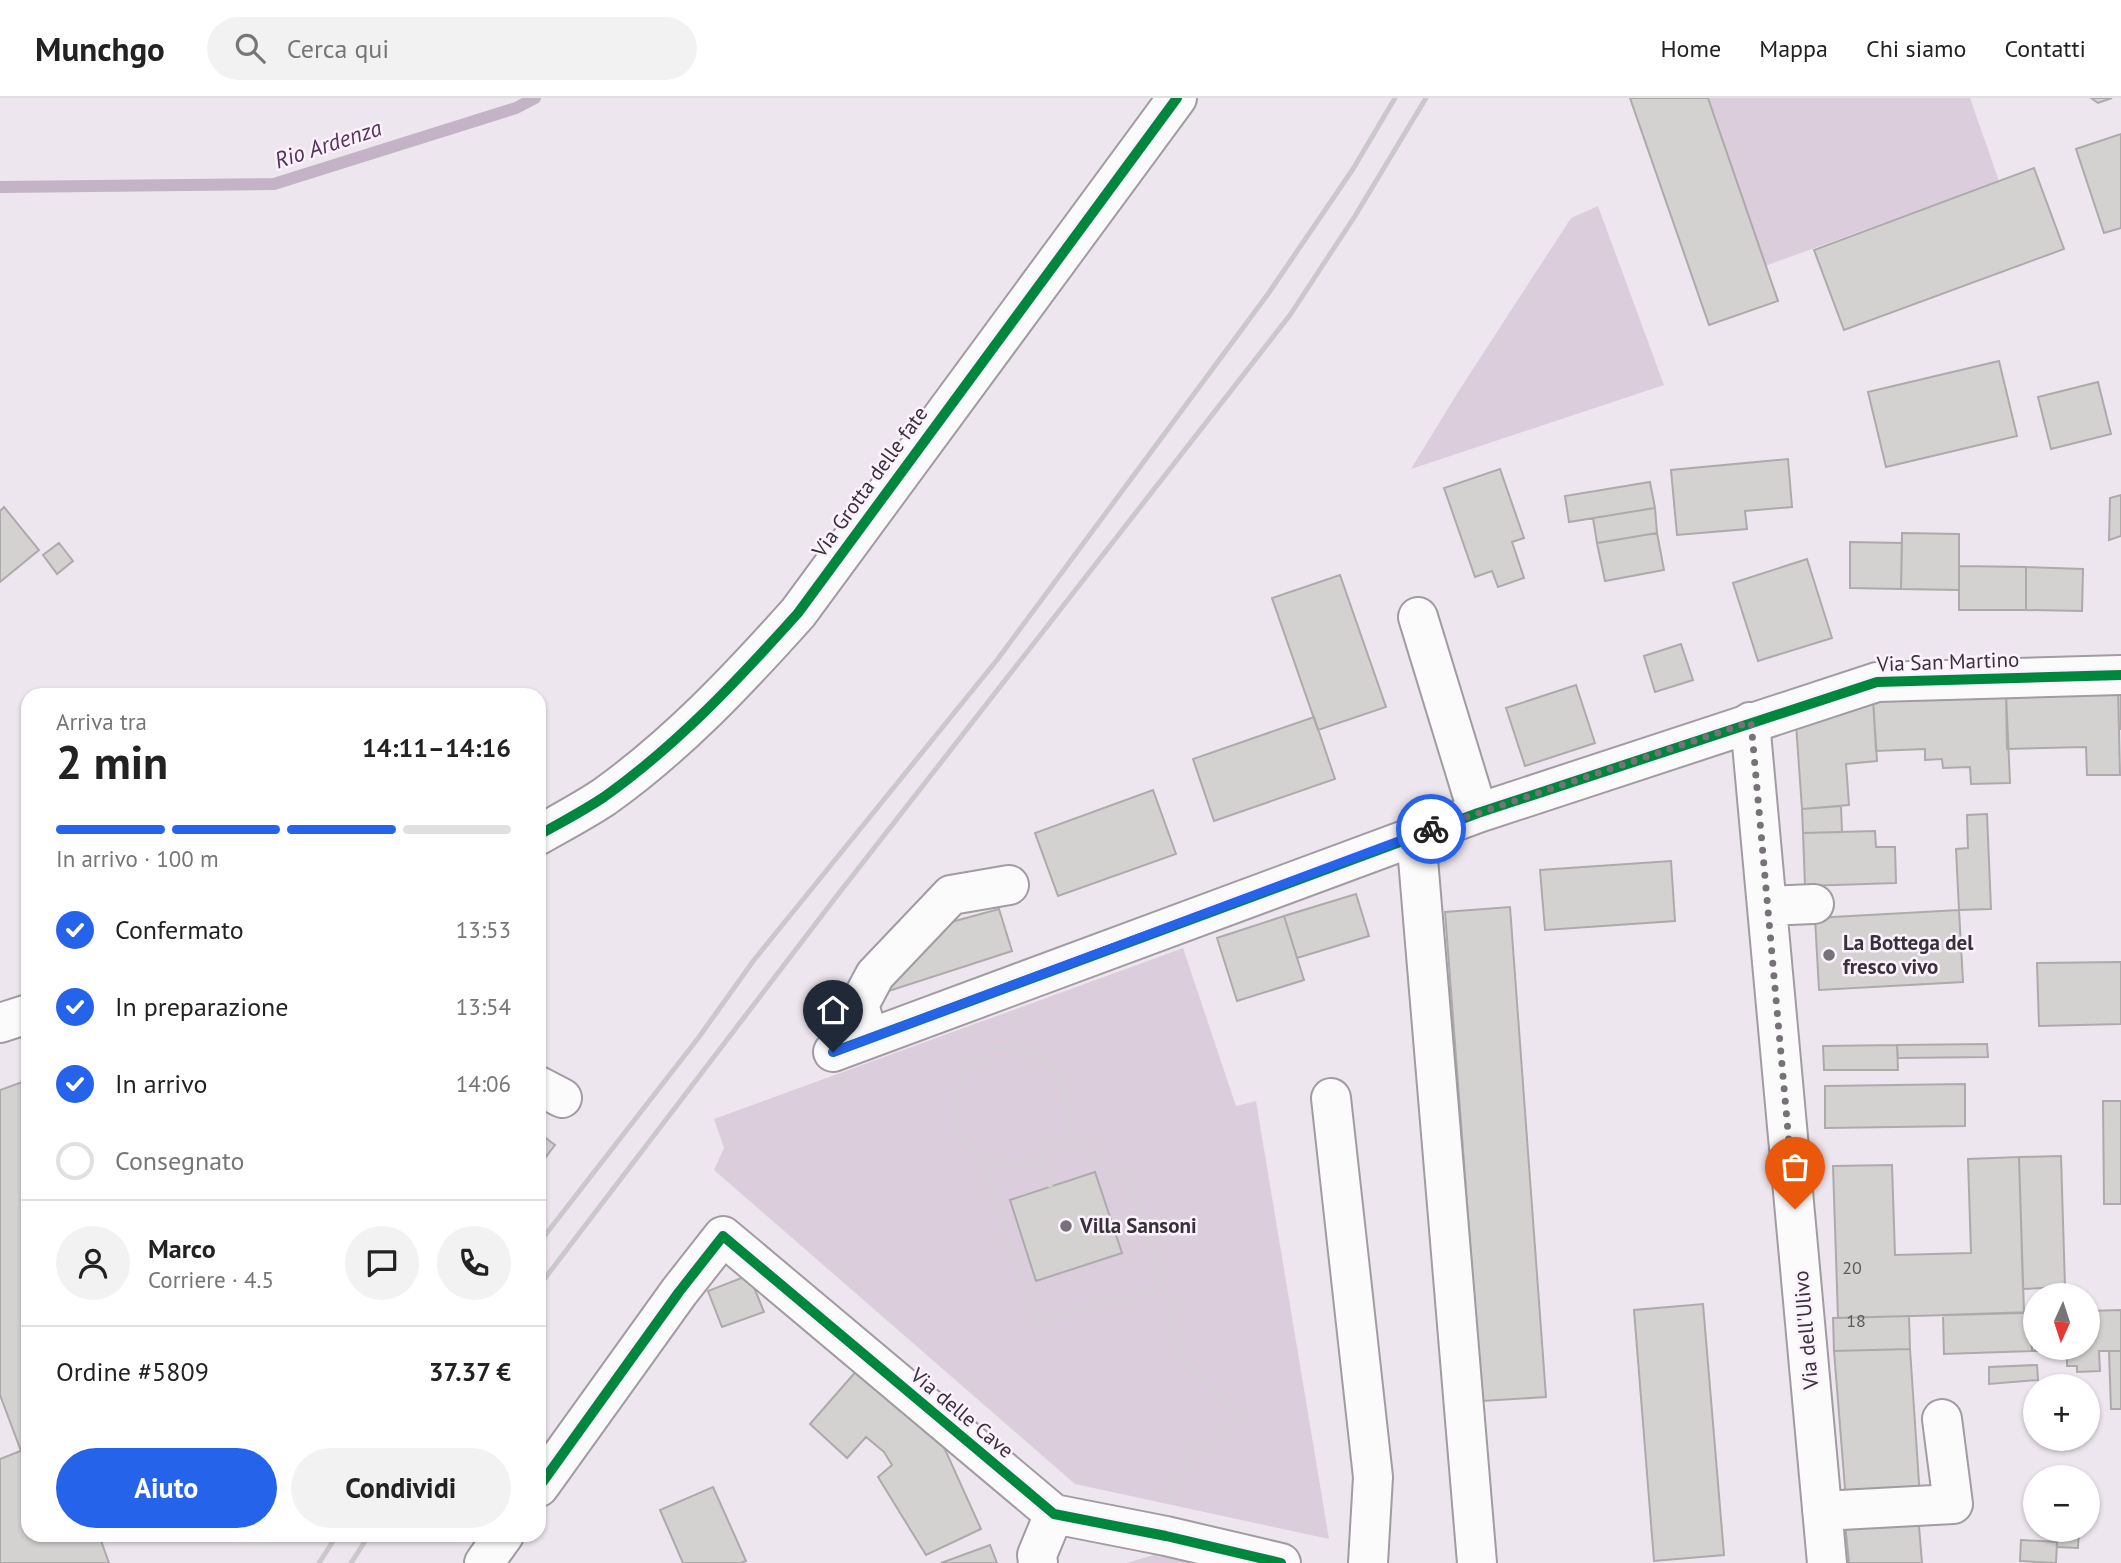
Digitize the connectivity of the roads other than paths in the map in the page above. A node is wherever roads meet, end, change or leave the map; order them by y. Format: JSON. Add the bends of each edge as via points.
{"nodes":[{"id":1,"x":1177,"y":98,"type":"edge"},
{"id":2,"x":1418,"y":617,"type":"dead end"},
{"id":3,"x":2121,"y":675,"type":"edge"},
{"id":4,"x":1751,"y":722,"type":"junction"},
{"id":5,"x":1478,"y":813,"type":"junction"},
{"id":6,"x":546,"y":831,"type":"edge"},
{"id":7,"x":1416,"y":835,"type":"junction"},
{"id":8,"x":1009,"y":885,"type":"dead end"},
{"id":9,"x":1814,"y":904,"type":"dead end"},
{"id":10,"x":1768,"y":906,"type":"junction"},
{"id":11,"x":21,"y":1016,"type":"edge"},
{"id":12,"x":0,"y":1023,"type":"edge"},
{"id":13,"x":869,"y":1038,"type":"junction"},
{"id":14,"x":833,"y":1052,"type":"dead end"},
{"id":15,"x":1331,"y":1098,"type":"dead end"},
{"id":16,"x":1942,"y":1419,"type":"dead end"},
{"id":17,"x":546,"y":1477,"type":"edge"},
{"id":18,"x":1822,"y":1511,"type":"junction"},
{"id":19,"x":1054,"y":1514,"type":"junction"},
{"id":20,"x":499,"y":1542,"type":"edge"},
{"id":21,"x":484,"y":1563,"type":"edge"},
{"id":22,"x":1038,"y":1563,"type":"edge"},
{"id":23,"x":1281,"y":1563,"type":"edge"},
{"id":24,"x":1368,"y":1563,"type":"edge"},
{"id":25,"x":1477,"y":1563,"type":"edge"},
{"id":26,"x":1826,"y":1563,"type":"edge"}],
"edges":[{"from":1,"to":6,"type":"street","name":"Via Grotta delle fate","via":[[798,613],[732,686],[659,752],[602,798]]},
{"from":2,"to":5,"type":"street"},
{"from":3,"to":4,"type":"street","name":"Via San Martino","via":[[1877,682]]},
{"from":4,"to":5,"type":"street","name":"Via San Martino"},
{"from":4,"to":10,"type":"street","name":"Via dell'Ulivo"},
{"from":5,"to":7,"type":"street","name":"Via San Martino"},
{"from":7,"to":13,"type":"street","name":"Via San Martino","via":[[985,1008]]},
{"from":7,"to":25,"type":"street"},
{"from":8,"to":13,"type":"street","via":[[951,895],[875,975],[859,1005]]},
{"from":9,"to":10,"type":"street"},
{"from":10,"to":18,"type":"street","name":"Via dell'Ulivo"},
{"from":11,"to":12,"type":"street"},
{"from":13,"to":14,"type":"street","name":"Via San Martino"},
{"from":15,"to":24,"type":"street","via":[[1373,1477]]},
{"from":16,"to":18,"type":"street","via":[[1953,1504]]},
{"from":17,"to":19,"type":"street","name":"Via delle Cave","via":[[723,1237]]},
{"from":18,"to":26,"type":"street","name":"Via dell'Ulivo"},
{"from":19,"to":22,"type":"street"},
{"from":19,"to":23,"type":"street","name":"Via delle Cave","via":[[1164,1520]]},
{"from":20,"to":21,"type":"street"}]}
